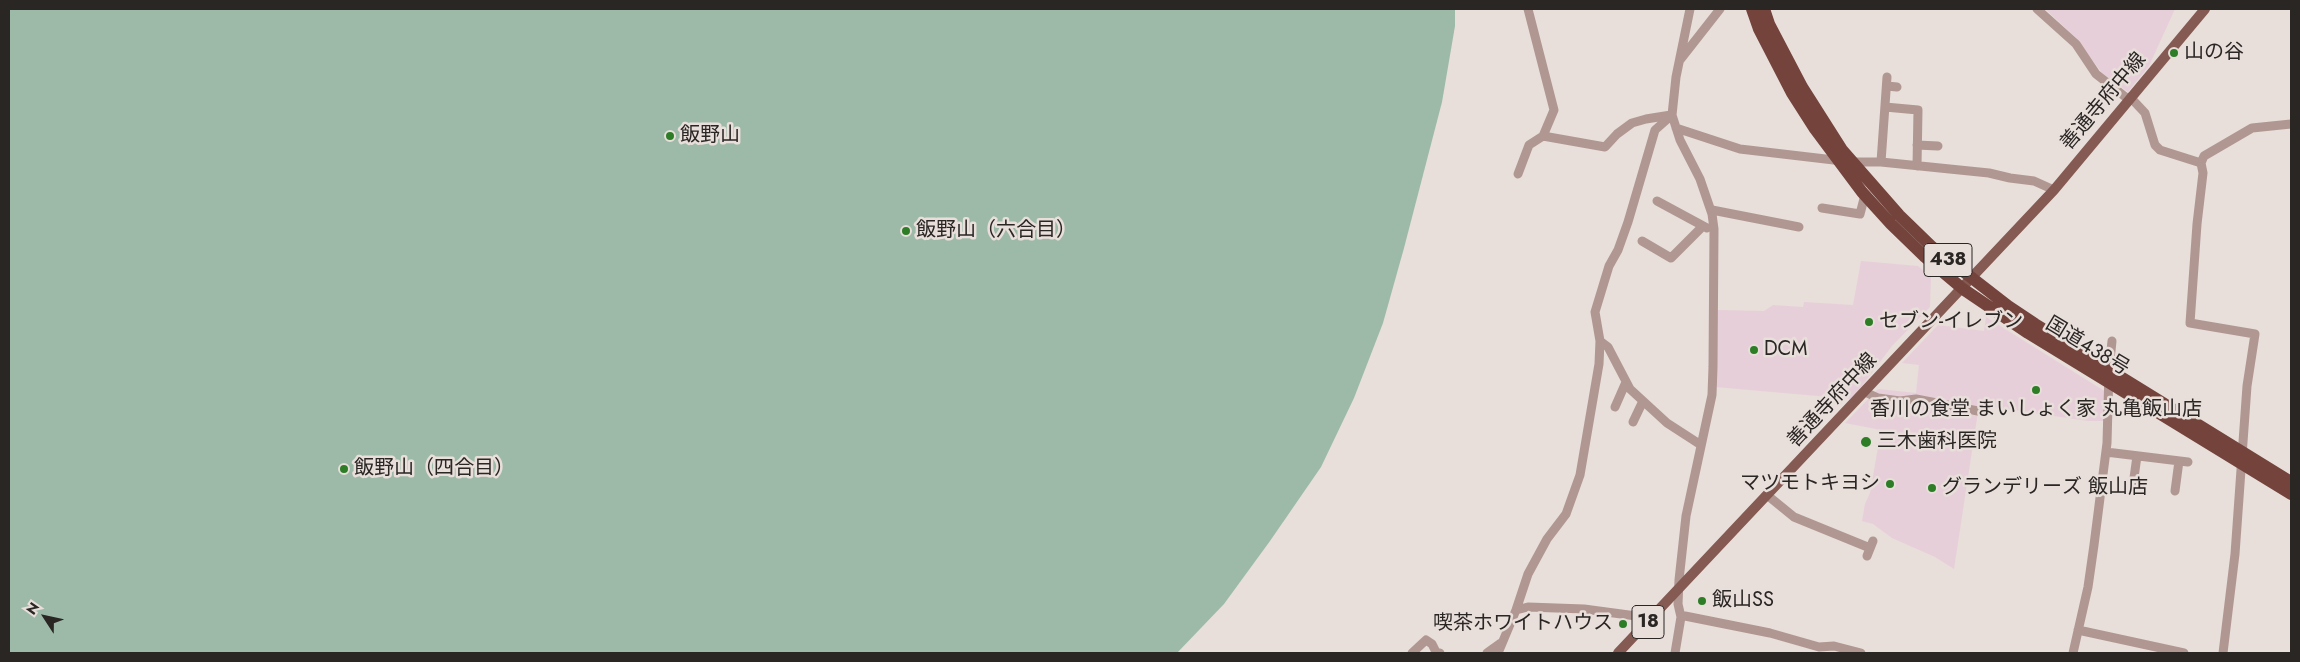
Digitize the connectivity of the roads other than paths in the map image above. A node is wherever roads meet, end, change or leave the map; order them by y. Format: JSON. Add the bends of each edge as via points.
{"nodes":[{"id":1,"x":1528,"y":9,"type":"edge"},
{"id":2,"x":1690,"y":9,"type":"edge"},
{"id":3,"x":1720,"y":9,"type":"edge"},
{"id":4,"x":1752,"y":9,"type":"edge"},
{"id":5,"x":1764,"y":9,"type":"edge"},
{"id":6,"x":2038,"y":9,"type":"edge"},
{"id":7,"x":2205,"y":9,"type":"edge"},
{"id":8,"x":1679,"y":60,"type":"junction"},
{"id":9,"x":1897,"y":87,"type":"dead end"},
{"id":10,"x":2129,"y":98,"type":"junction"},
{"id":11,"x":1885,"y":107,"type":"junction"},
{"id":12,"x":1672,"y":115,"type":"junction"},
{"id":13,"x":2291,"y":124,"type":"edge"},
{"id":14,"x":1676,"y":128,"type":"junction"},
{"id":15,"x":1543,"y":136,"type":"junction"},
{"id":16,"x":1917,"y":145,"type":"junction"},
{"id":17,"x":1938,"y":146,"type":"dead end"},
{"id":18,"x":1837,"y":160,"type":"junction"},
{"id":19,"x":1851,"y":162,"type":"junction"},
{"id":20,"x":1881,"y":162,"type":"junction"},
{"id":21,"x":2201,"y":163,"type":"junction"},
{"id":22,"x":1917,"y":166,"type":"junction"},
{"id":23,"x":1518,"y":174,"type":"dead end"},
{"id":24,"x":2054,"y":190,"type":"junction"},
{"id":25,"x":1865,"y":196,"type":"junction"},
{"id":26,"x":1657,"y":201,"type":"dead end"},
{"id":27,"x":1822,"y":208,"type":"dead end"},
{"id":28,"x":1712,"y":210,"type":"junction"},
{"id":29,"x":1703,"y":226,"type":"junction"},
{"id":30,"x":1799,"y":226,"type":"dead end"},
{"id":31,"x":1714,"y":232,"type":"junction"},
{"id":32,"x":1642,"y":240,"type":"dead end"},
{"id":33,"x":1972,"y":278,"type":"junction"},
{"id":34,"x":1962,"y":289,"type":"junction"},
{"id":35,"x":1600,"y":341,"type":"junction"},
{"id":36,"x":2112,"y":341,"type":"dead end"},
{"id":37,"x":2109,"y":376,"type":"junction"},
{"id":38,"x":1626,"y":382,"type":"junction"},
{"id":39,"x":1865,"y":392,"type":"junction"},
{"id":40,"x":1643,"y":401,"type":"junction"},
{"id":41,"x":1615,"y":407,"type":"dead end"},
{"id":42,"x":1978,"y":411,"type":"dead end"},
{"id":43,"x":1634,"y":422,"type":"dead end"},
{"id":44,"x":1701,"y":445,"type":"junction"},
{"id":45,"x":2106,"y":452,"type":"junction"},
{"id":46,"x":2136,"y":456,"type":"junction"},
{"id":47,"x":2242,"y":458,"type":"junction"},
{"id":48,"x":2291,"y":482,"type":"edge"},
{"id":49,"x":2132,"y":485,"type":"dead end"},
{"id":50,"x":2175,"y":491,"type":"dead end"},
{"id":51,"x":2291,"y":494,"type":"edge"},
{"id":52,"x":1767,"y":495,"type":"junction"},
{"id":53,"x":1870,"y":549,"type":"dead end"},
{"id":54,"x":1678,"y":590,"type":"junction"},
{"id":55,"x":1516,"y":610,"type":"junction"},
{"id":56,"x":1681,"y":617,"type":"junction"},
{"id":57,"x":1652,"y":618,"type":"junction"},
{"id":58,"x":2078,"y":630,"type":"junction"},
{"id":59,"x":1502,"y":643,"type":"junction"},
{"id":60,"x":1818,"y":650,"type":"edge"},
{"id":61,"x":1412,"y":653,"type":"edge"},
{"id":62,"x":1440,"y":653,"type":"edge"},
{"id":63,"x":1487,"y":653,"type":"edge"},
{"id":64,"x":1498,"y":653,"type":"edge"},
{"id":65,"x":1618,"y":653,"type":"edge"},
{"id":66,"x":1675,"y":653,"type":"edge"},
{"id":67,"x":1861,"y":653,"type":"edge"},
{"id":68,"x":2073,"y":653,"type":"edge"},
{"id":69,"x":2184,"y":653,"type":"edge"},
{"id":70,"x":2223,"y":653,"type":"edge"}],
"edges":[{"from":1,"to":15,"type":"street","via":[[1554,110]]},
{"from":2,"to":8,"type":"street"},
{"from":3,"to":8,"type":"street"},
{"from":4,"to":18,"type":"highway","name":"国道438号","number":"438","via":[[1758,28],[1792,93]]},
{"from":5,"to":19,"type":"highway","name":"国道438号","number":"438","via":[[1802,88]]},
{"from":6,"to":10,"type":"street","via":[[2076,44],[2096,74]]},
{"from":7,"to":10,"type":"main road","name":"善通寺府中線","number":"18"},
{"from":8,"to":12,"type":"street"},
{"from":9,"to":11,"type":"street","via":[[1887,82]]},
{"from":10,"to":21,"type":"street","via":[[2144,113],[2155,146]]},
{"from":10,"to":24,"type":"main road","name":"善通寺府中線","number":"18"},
{"from":11,"to":16,"type":"street","via":[[1918,110]]},
{"from":11,"to":20,"type":"street"},
{"from":12,"to":14,"type":"street"},
{"from":12,"to":15,"type":"street","via":[[1632,123],[1606,147]]},
{"from":12,"to":35,"type":"street","via":[[1655,130],[1628,222],[1601,289],[1595,312]]},
{"from":13,"to":21,"type":"street","via":[[2252,128],[2204,156]]},
{"from":14,"to":18,"type":"street","via":[[1740,149]]},
{"from":14,"to":28,"type":"street"},
{"from":15,"to":23,"type":"street","via":[[1529,145]]},
{"from":16,"to":17,"type":"street"},
{"from":16,"to":22,"type":"street"},
{"from":18,"to":19,"type":"street"},
{"from":18,"to":25,"type":"highway","name":"国道438号","number":"438"},
{"from":19,"to":20,"type":"street"},
{"from":19,"to":33,"type":"highway","name":"国道438号","number":"438","via":[[1932,247]]},
{"from":20,"to":22,"type":"street"},
{"from":21,"to":47,"type":"street","via":[[2203,173],[2190,323],[2256,334],[2247,386]]},
{"from":22,"to":24,"type":"street","via":[[1990,173],[2034,182]]},
{"from":24,"to":33,"type":"main road","name":"善通寺府中線","number":"18"},
{"from":25,"to":27,"type":"street","via":[[1860,214]]},
{"from":25,"to":34,"type":"highway","name":"国道438号","number":"438","via":[[1925,257]]},
{"from":26,"to":29,"type":"street"},
{"from":28,"to":30,"type":"street"},
{"from":28,"to":31,"type":"street"},
{"from":29,"to":31,"type":"street"},
{"from":29,"to":32,"type":"street","via":[[1671,258]]},
{"from":31,"to":44,"type":"street","via":[[1712,396]]},
{"from":33,"to":34,"type":"main road","name":"善通寺府中線","number":"18"},
{"from":33,"to":37,"type":"highway","name":"国道438号","number":"438"},
{"from":34,"to":37,"type":"highway","name":"国道438号","number":"438","via":[[2028,333]]},
{"from":34,"to":39,"type":"main road","name":"善通寺府中線","number":"18"},
{"from":35,"to":38,"type":"street","via":[[1608,347]]},
{"from":35,"to":55,"type":"street","via":[[1580,475],[1566,514],[1547,539],[1528,574]]},
{"from":36,"to":37,"type":"street"},
{"from":37,"to":45,"type":"street"},
{"from":37,"to":47,"type":"highway","name":"国道438号","number":"438"},
{"from":38,"to":40,"type":"street"},
{"from":38,"to":41,"type":"street"},
{"from":39,"to":42,"type":"street","via":[[1878,398],[1916,399]]},
{"from":39,"to":52,"type":"main road","name":"善通寺府中線","number":"18"},
{"from":40,"to":43,"type":"street"},
{"from":40,"to":44,"type":"street","via":[[1667,423]]},
{"from":44,"to":54,"type":"street","via":[[1686,516]]},
{"from":45,"to":46,"type":"street"},
{"from":45,"to":58,"type":"street","via":[[2088,587]]},
{"from":46,"to":49,"type":"street"},
{"from":46,"to":50,"type":"street","via":[[2183,462]]},
{"from":47,"to":48,"type":"highway","name":"国道438号","number":"438"},
{"from":47,"to":51,"type":"highway","name":"国道438号","number":"438"},
{"from":47,"to":70,"type":"street"},
{"from":52,"to":53,"type":"street","via":[[1794,517]]},
{"from":52,"to":54,"type":"main road","name":"善通寺府中線","number":"18"},
{"from":54,"to":56,"type":"street"},
{"from":54,"to":57,"type":"main road","name":"善通寺府中線","number":"18"},
{"from":55,"to":57,"type":"street","via":[[1528,607],[1584,609]]},
{"from":55,"to":59,"type":"street"},
{"from":56,"to":60,"type":"street","via":[[1770,633]]},
{"from":56,"to":66,"type":"street"},
{"from":57,"to":65,"type":"main road","name":"善通寺府中線","number":"18"},
{"from":58,"to":68,"type":"street"},
{"from":58,"to":69,"type":"street"},
{"from":59,"to":63,"type":"street"},
{"from":59,"to":64,"type":"street"},
{"from":60,"to":67,"type":"street","via":[[1834,646]]},
{"from":61,"to":62,"type":"street","via":[[1426,640]]}]}
